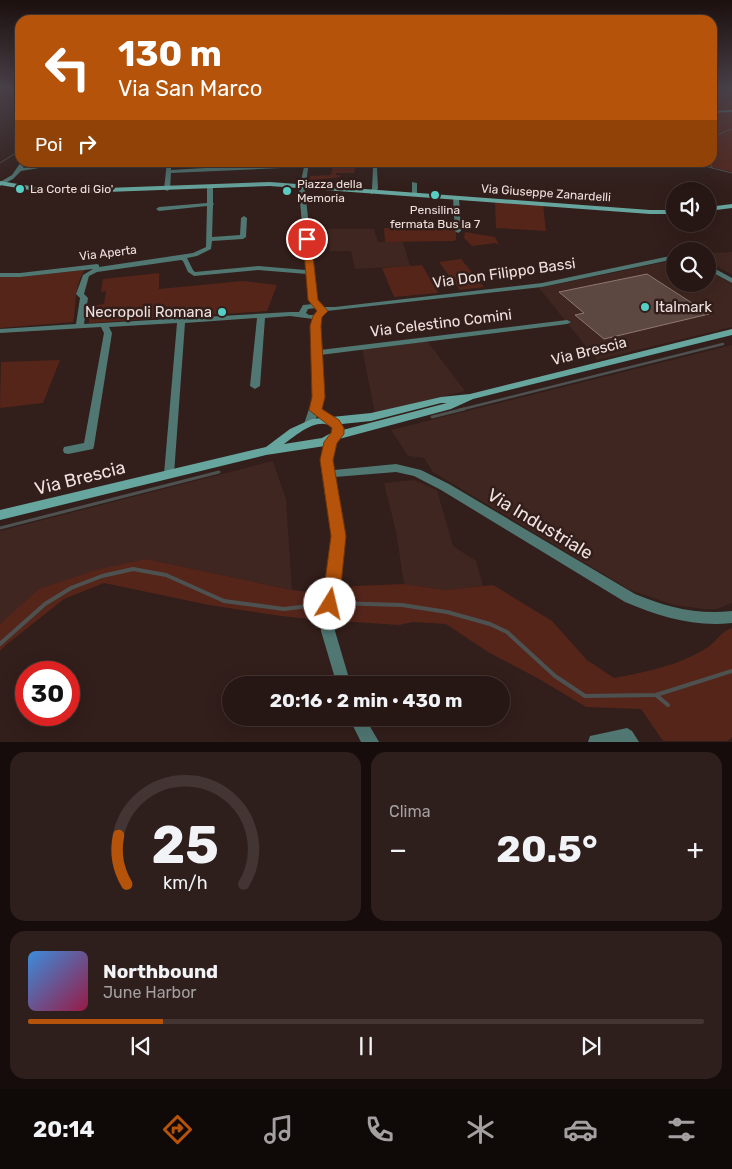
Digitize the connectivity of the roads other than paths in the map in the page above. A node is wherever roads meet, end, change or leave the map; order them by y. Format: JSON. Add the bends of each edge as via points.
{"nodes":[{"id":1,"x":22,"y":167,"type":"edge"},
{"id":2,"x":42,"y":167,"type":"edge"},
{"id":3,"x":168,"y":167,"type":"edge"},
{"id":4,"x":255,"y":167,"type":"edge"},
{"id":5,"x":306,"y":167,"type":"edge"},
{"id":6,"x":375,"y":168,"type":"dead end"},
{"id":7,"x":20,"y":170,"type":"junction"},
{"id":8,"x":168,"y":172,"type":"junction"},
{"id":9,"x":1,"y":183,"type":"edge"},
{"id":10,"x":414,"y":183,"type":"dead end"},
{"id":11,"x":302,"y":186,"type":"junction"},
{"id":12,"x":210,"y":187,"type":"junction"},
{"id":13,"x":167,"y":189,"type":"junction"},
{"id":14,"x":372,"y":192,"type":"junction"},
{"id":15,"x":458,"y":197,"type":"junction"},
{"id":16,"x":418,"y":201,"type":"junction"},
{"id":17,"x":211,"y":204,"type":"junction"},
{"id":18,"x":732,"y":206,"type":"edge"},
{"id":19,"x":716,"y":207,"type":"edge"},
{"id":20,"x":159,"y":208,"type":"dead end"},
{"id":21,"x":666,"y":212,"type":"edge"},
{"id":22,"x":244,"y":218,"type":"dead end"},
{"id":23,"x":458,"y":231,"type":"dead end"},
{"id":24,"x":210,"y":239,"type":"junction"},
{"id":25,"x":666,"y":259,"type":"edge"},
{"id":26,"x":310,"y":272,"type":"junction"},
{"id":27,"x":716,"y":272,"type":"edge"},
{"id":28,"x":0,"y":275,"type":"edge"},
{"id":29,"x":732,"y":281,"type":"edge"},
{"id":30,"x":313,"y":310,"type":"junction"},
{"id":31,"x":261,"y":316,"type":"junction"},
{"id":32,"x":182,"y":320,"type":"junction"},
{"id":33,"x":567,"y":322,"type":"dead end"},
{"id":34,"x":79,"y":327,"type":"junction"},
{"id":35,"x":106,"y":329,"type":"junction"},
{"id":36,"x":0,"y":331,"type":"edge"},
{"id":37,"x":732,"y":333,"type":"edge"},
{"id":38,"x":318,"y":353,"type":"junction"},
{"id":39,"x":255,"y":386,"type":"dead end"},
{"id":40,"x":470,"y":397,"type":"junction"},
{"id":41,"x":315,"y":410,"type":"junction"},
{"id":42,"x":330,"y":421,"type":"junction"},
{"id":43,"x":308,"y":425,"type":"junction"},
{"id":44,"x":326,"y":442,"type":"junction"},
{"id":45,"x":68,"y":450,"type":"dead end"},
{"id":46,"x":266,"y":451,"type":"junction"},
{"id":47,"x":169,"y":474,"type":"junction"},
{"id":48,"x":328,"y":474,"type":"junction"},
{"id":49,"x":0,"y":515,"type":"edge"},
{"id":50,"x":333,"y":590,"type":"joint"},
{"id":51,"x":732,"y":617,"type":"edge"},
{"id":52,"x":328,"y":618,"type":"joint"},
{"id":53,"x":341,"y":676,"type":"edge"},
{"id":54,"x":361,"y":726,"type":"edge"},
{"id":55,"x":371,"y":742,"type":"edge"},
{"id":56,"x":596,"y":742,"type":"edge"},
{"id":57,"x":632,"y":742,"type":"edge"}],
"edges":[{"from":1,"to":7,"type":"street"},
{"from":2,"to":7,"type":"street"},
{"from":3,"to":8,"type":"street"},
{"from":4,"to":8,"type":"street"},
{"from":5,"to":11,"type":"street"},
{"from":6,"to":14,"type":"street"},
{"from":7,"to":9,"type":"street"},
{"from":8,"to":13,"type":"street"},
{"from":9,"to":13,"type":"street","name":"Via Giuseppe Zanardelli","via":[[65,191]]},
{"from":10,"to":16,"type":"street"},
{"from":11,"to":12,"type":"street","name":"Via Giuseppe Zanardelli"},
{"from":11,"to":14,"type":"street","name":"Via Giuseppe Zanardelli"},
{"from":11,"to":26,"type":"street"},
{"from":12,"to":13,"type":"street","name":"Via Giuseppe Zanardelli"},
{"from":12,"to":17,"type":"street"},
{"from":14,"to":16,"type":"street","name":"Via Giuseppe Zanardelli"},
{"from":15,"to":16,"type":"street","name":"Via Giuseppe Zanardelli"},
{"from":15,"to":21,"type":"street","name":"Via Giuseppe Zanardelli"},
{"from":15,"to":23,"type":"street"},
{"from":17,"to":20,"type":"street"},
{"from":17,"to":24,"type":"street"},
{"from":18,"to":19,"type":"street"},
{"from":22,"to":24,"type":"street","via":[[243,236]]},
{"from":24,"to":28,"type":"street","name":"Via Aperta","via":[[209,248],[195,255]]},
{"from":25,"to":30,"type":"street","name":"Via Don Filippo Bassi","via":[[542,285]]},
{"from":26,"to":30,"type":"street"},
{"from":26,"to":34,"type":"street","name":"Via Aperta","via":[[258,268],[194,274],[182,258],[103,269],[86,275],[80,294],[84,298]]},
{"from":27,"to":29,"type":"street"},
{"from":30,"to":31,"type":"street","name":"Via Don Filippo Bassi"},
{"from":30,"to":38,"type":"street"},
{"from":31,"to":32,"type":"street","name":"Via Don Filippo Bassi"},
{"from":31,"to":39,"type":"street"},
{"from":32,"to":35,"type":"street","name":"Via Don Filippo Bassi","via":[[117,324],[115,329]]},
{"from":32,"to":47,"type":"street"},
{"from":33,"to":38,"type":"street","name":"Via Celestino Comini"},
{"from":34,"to":35,"type":"street"},
{"from":34,"to":36,"type":"street"},
{"from":35,"to":45,"type":"street","via":[[89,446]]},
{"from":37,"to":40,"type":"street","name":"Via Brescia"},
{"from":38,"to":41,"type":"street"},
{"from":40,"to":42,"type":"street","name":"Via Brescia","via":[[441,400],[371,417]]},
{"from":40,"to":44,"type":"street","name":"Via Brescia","via":[[447,407]]},
{"from":41,"to":42,"type":"street"},
{"from":41,"to":43,"type":"street"},
{"from":42,"to":43,"type":"street","name":"Via Brescia","via":[[320,420]]},
{"from":42,"to":44,"type":"street","via":[[338,428]]},
{"from":43,"to":44,"type":"street","via":[[304,432],[306,437]]},
{"from":43,"to":46,"type":"street","name":"Via Brescia"},
{"from":44,"to":46,"type":"street","name":"Via Brescia"},
{"from":44,"to":48,"type":"street"},
{"from":46,"to":47,"type":"street","name":"Via Brescia"},
{"from":47,"to":49,"type":"street","name":"Via Brescia"},
{"from":48,"to":50,"type":"street","via":[[338,536]]},
{"from":48,"to":51,"type":"street","name":"Via Industriale","via":[[396,468],[417,473],[446,487],[630,598],[658,610],[687,616]]},
{"from":50,"to":52,"type":"street"},
{"from":52,"to":53,"type":"street","via":[[328,631]]},
{"from":54,"to":55,"type":"street"},
{"from":56,"to":57,"type":"street","via":[[627,736]]}]}
